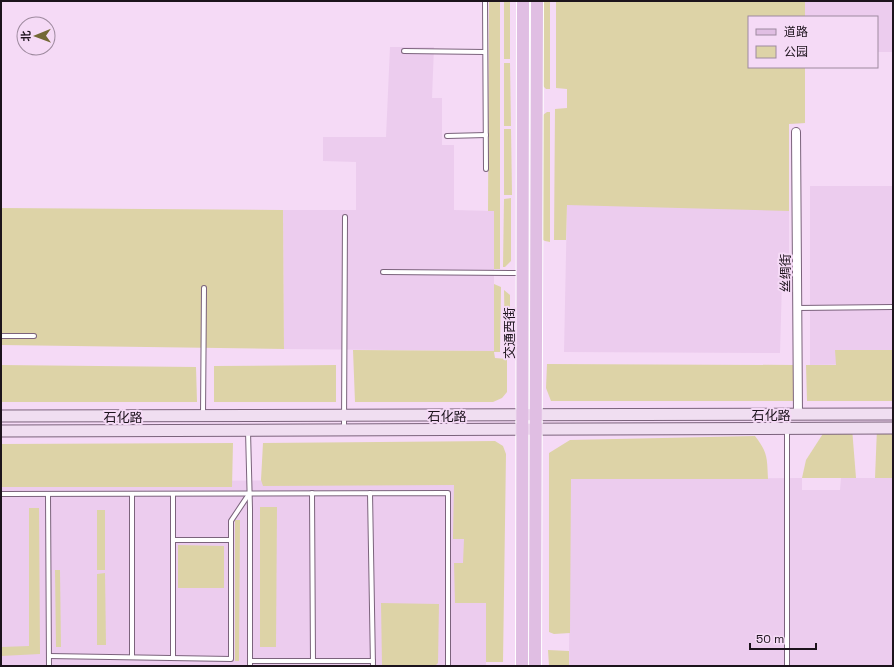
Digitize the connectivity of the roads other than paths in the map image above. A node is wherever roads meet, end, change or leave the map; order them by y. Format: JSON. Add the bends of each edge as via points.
{"nodes":[{"id":1,"x":485,"y":1,"type":"edge"},
{"id":2,"x":523,"y":1,"type":"edge"},
{"id":3,"x":537,"y":1,"type":"edge"},
{"id":4,"x":404,"y":51,"type":"dead end"},
{"id":5,"x":485,"y":52,"type":"junction"},
{"id":6,"x":796,"y":132,"type":"dead end"},
{"id":7,"x":486,"y":135,"type":"junction"},
{"id":8,"x":447,"y":136,"type":"dead end"},
{"id":9,"x":486,"y":169,"type":"dead end"},
{"id":10,"x":345,"y":217,"type":"dead end"},
{"id":11,"x":383,"y":272,"type":"dead end"},
{"id":12,"x":523,"y":273,"type":"junction"},
{"id":13,"x":204,"y":288,"type":"dead end"},
{"id":14,"x":893,"y":307,"type":"edge"},
{"id":15,"x":797,"y":308,"type":"junction"},
{"id":16,"x":1,"y":336,"type":"edge"},
{"id":17,"x":34,"y":336,"type":"dead end"},
{"id":18,"x":522,"y":414,"type":"junction"},
{"id":19,"x":536,"y":414,"type":"junction"},
{"id":20,"x":798,"y":414,"type":"junction"},
{"id":21,"x":893,"y":414,"type":"edge"},
{"id":22,"x":344,"y":415,"type":"junction"},
{"id":23,"x":1,"y":416,"type":"edge"},
{"id":24,"x":203,"y":416,"type":"junction"},
{"id":25,"x":893,"y":428,"type":"edge"},
{"id":26,"x":786,"y":429,"type":"junction"},
{"id":27,"x":523,"y":430,"type":"junction"},
{"id":28,"x":536,"y":430,"type":"junction"},
{"id":29,"x":1,"y":431,"type":"edge"},
{"id":30,"x":248,"y":431,"type":"junction"},
{"id":31,"x":344,"y":431,"type":"junction"},
{"id":32,"x":370,"y":493,"type":"junction"},
{"id":33,"x":1,"y":494,"type":"edge"},
{"id":34,"x":132,"y":494,"type":"junction"},
{"id":35,"x":173,"y":494,"type":"junction"},
{"id":36,"x":250,"y":494,"type":"junction"},
{"id":37,"x":312,"y":494,"type":"junction"},
{"id":38,"x":48,"y":495,"type":"junction"},
{"id":39,"x":173,"y":540,"type":"junction"},
{"id":40,"x":231,"y":540,"type":"junction"},
{"id":41,"x":49,"y":656,"type":"junction"},
{"id":42,"x":132,"y":657,"type":"junction"},
{"id":43,"x":173,"y":658,"type":"junction"},
{"id":44,"x":250,"y":661,"type":"junction"},
{"id":45,"x":313,"y":661,"type":"junction"},
{"id":46,"x":373,"y":661,"type":"junction"},
{"id":47,"x":49,"y":666,"type":"edge"},
{"id":48,"x":250,"y":666,"type":"edge"},
{"id":49,"x":373,"y":666,"type":"edge"},
{"id":50,"x":448,"y":666,"type":"edge"},
{"id":51,"x":522,"y":666,"type":"edge"},
{"id":52,"x":535,"y":666,"type":"edge"},
{"id":53,"x":786,"y":666,"type":"edge"}],
"edges":[{"from":1,"to":5,"type":"lane"},
{"from":2,"to":12,"type":"main road","name":"交通西街"},
{"from":3,"to":19,"type":"main road","name":"交通西街"},
{"from":4,"to":5,"type":"lane"},
{"from":5,"to":7,"type":"lane"},
{"from":6,"to":15,"type":"street","name":"丝绸街"},
{"from":7,"to":8,"type":"lane"},
{"from":7,"to":9,"type":"lane"},
{"from":10,"to":22,"type":"lane"},
{"from":11,"to":12,"type":"lane"},
{"from":12,"to":18,"type":"main road","name":"交通西街"},
{"from":13,"to":24,"type":"lane"},
{"from":14,"to":15,"type":"lane"},
{"from":15,"to":20,"type":"street","name":"丝绸街"},
{"from":16,"to":17,"type":"lane"},
{"from":18,"to":19,"type":"main road","name":"石化路"},
{"from":18,"to":22,"type":"main road","name":"石化路"},
{"from":18,"to":27,"type":"main road","name":"交通西街"},
{"from":19,"to":20,"type":"main road","name":"石化路"},
{"from":19,"to":28,"type":"main road","name":"交通西街"},
{"from":20,"to":21,"type":"main road","name":"石化路"},
{"from":22,"to":24,"type":"main road","name":"石化路"},
{"from":22,"to":31,"type":"lane"},
{"from":23,"to":24,"type":"main road","name":"石化路"},
{"from":25,"to":26,"type":"main road","name":"石化路"},
{"from":26,"to":28,"type":"main road","name":"石化路"},
{"from":26,"to":53,"type":"lane"},
{"from":27,"to":28,"type":"main road","name":"石化路"},
{"from":27,"to":31,"type":"main road","name":"石化路"},
{"from":27,"to":51,"type":"main road","name":"交通西街"},
{"from":28,"to":52,"type":"main road","name":"交通西街"},
{"from":29,"to":30,"type":"main road","name":"石化路"},
{"from":30,"to":31,"type":"main road","name":"石化路"},
{"from":30,"to":36,"type":"lane"},
{"from":32,"to":37,"type":"lane"},
{"from":32,"to":46,"type":"lane"},
{"from":32,"to":50,"type":"lane","via":[[448,493]]},
{"from":33,"to":38,"type":"lane"},
{"from":34,"to":35,"type":"lane"},
{"from":34,"to":38,"type":"lane"},
{"from":34,"to":42,"type":"lane"},
{"from":35,"to":36,"type":"lane"},
{"from":35,"to":39,"type":"lane"},
{"from":36,"to":37,"type":"lane"},
{"from":36,"to":40,"type":"lane","via":[[231,521]]},
{"from":36,"to":44,"type":"lane"},
{"from":37,"to":45,"type":"lane"},
{"from":38,"to":41,"type":"lane"},
{"from":39,"to":40,"type":"lane"},
{"from":39,"to":43,"type":"lane"},
{"from":40,"to":43,"type":"lane","via":[[232,659]]},
{"from":41,"to":42,"type":"lane"},
{"from":41,"to":47,"type":"lane"},
{"from":42,"to":43,"type":"lane"},
{"from":44,"to":45,"type":"lane"},
{"from":44,"to":48,"type":"lane"},
{"from":45,"to":46,"type":"lane"},
{"from":46,"to":49,"type":"lane"}]}
